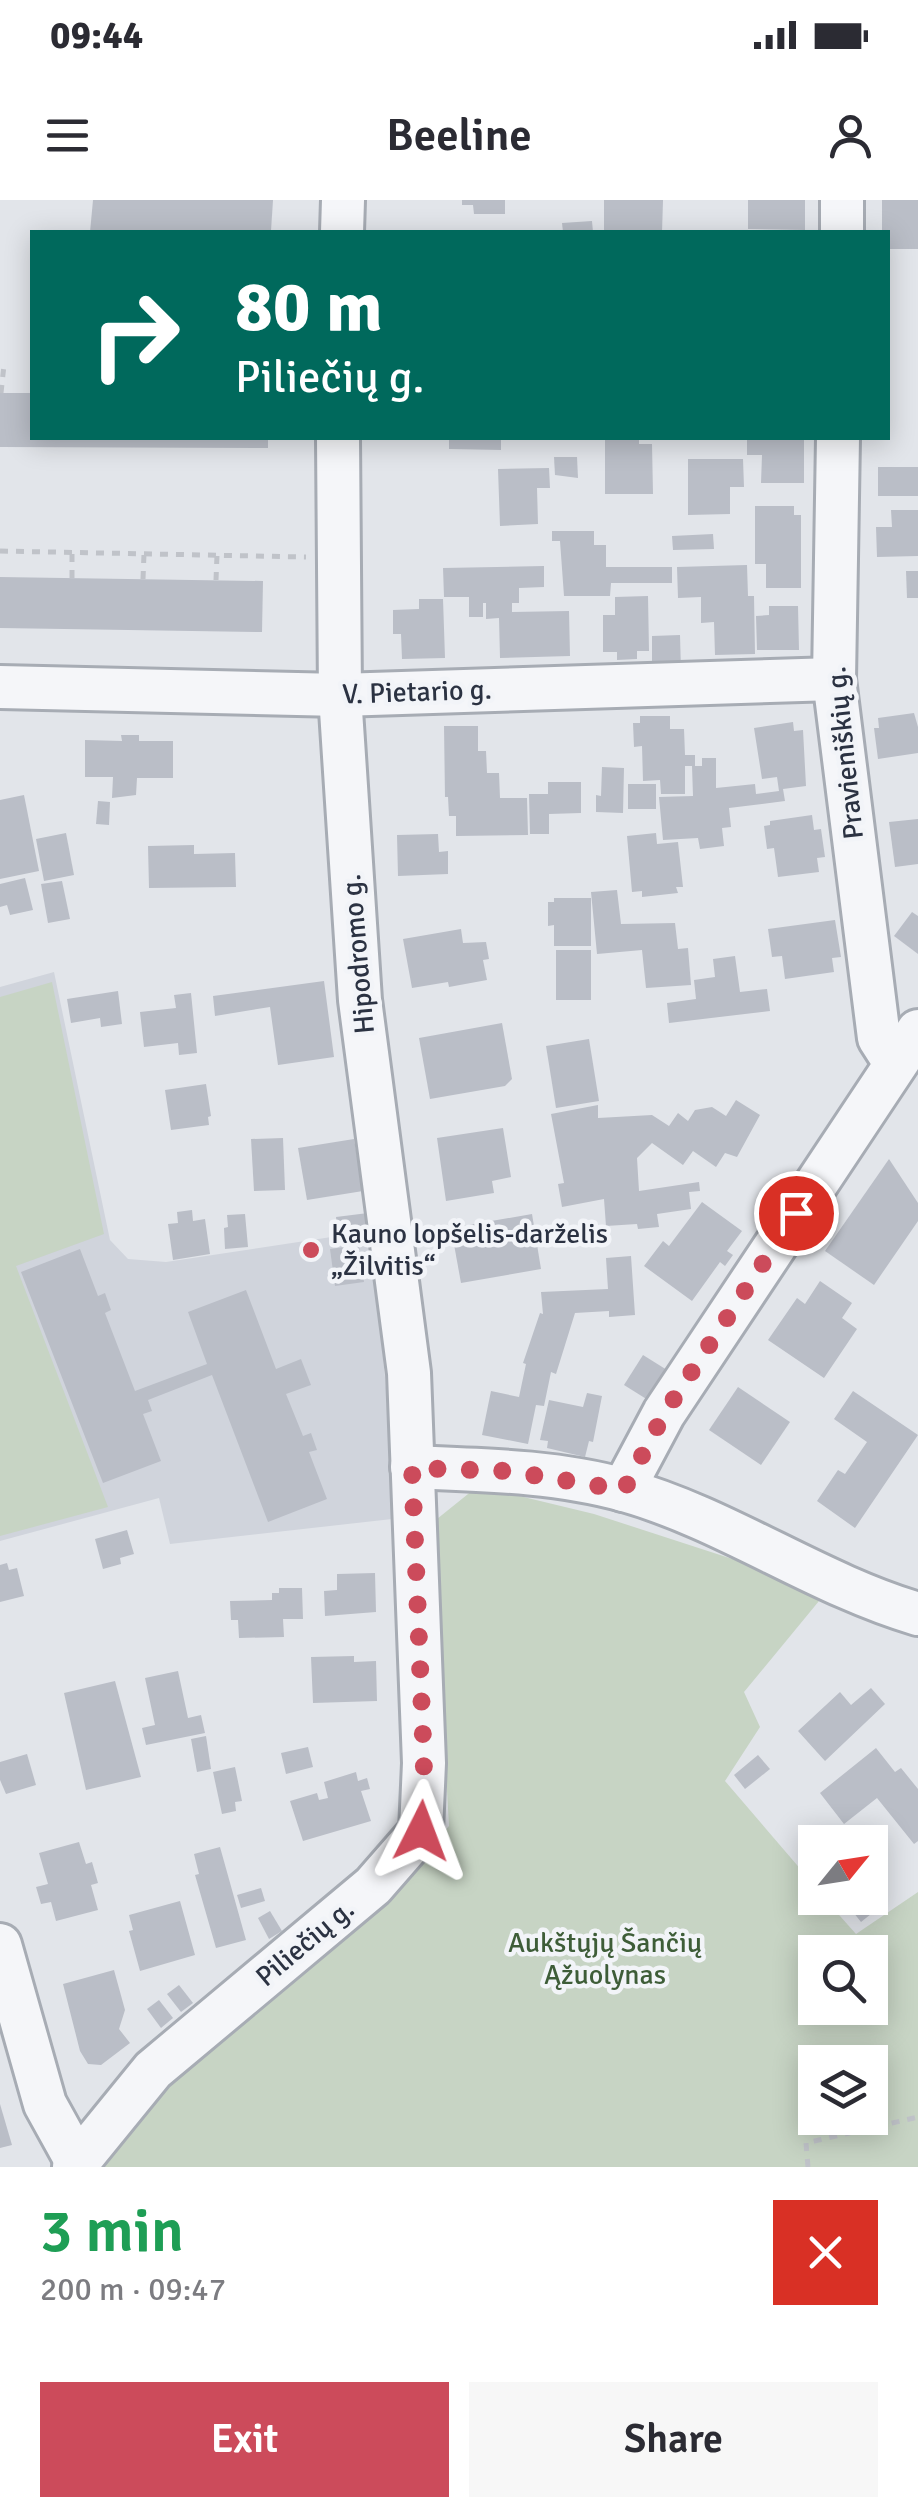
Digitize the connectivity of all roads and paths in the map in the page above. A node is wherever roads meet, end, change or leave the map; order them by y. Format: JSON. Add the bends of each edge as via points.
{"nodes":[{"id":1,"x":343,"y":200,"type":"edge"},
{"id":2,"x":842,"y":200,"type":"edge"},
{"id":3,"x":342,"y":230,"type":"edge"},
{"id":4,"x":842,"y":230,"type":"edge"},
{"id":5,"x":4,"y":365,"type":"dead end"},
{"id":6,"x":1,"y":392,"type":"edge"},
{"id":7,"x":338,"y":440,"type":"edge"},
{"id":8,"x":838,"y":440,"type":"edge"},
{"id":9,"x":0,"y":551,"type":"edge"},
{"id":10,"x":72,"y":553,"type":"junction"},
{"id":11,"x":144,"y":554,"type":"junction"},
{"id":12,"x":217,"y":556,"type":"junction"},
{"id":13,"x":339,"y":558,"type":"junction"},
{"id":14,"x":72,"y":578,"type":"dead end"},
{"id":15,"x":143,"y":579,"type":"dead end"},
{"id":16,"x":216,"y":580,"type":"dead end"},
{"id":17,"x":834,"y":679,"type":"junction"},
{"id":18,"x":0,"y":687,"type":"edge"},
{"id":19,"x":340,"y":695,"type":"junction"},
{"id":20,"x":906,"y":1047,"type":"edge"},
{"id":21,"x":412,"y":1468,"type":"junction"},
{"id":22,"x":624,"y":1490,"type":"junction"},
{"id":23,"x":918,"y":1614,"type":"edge"},
{"id":24,"x":0,"y":1945,"type":"edge"},
{"id":25,"x":918,"y":2118,"type":"edge"},
{"id":26,"x":76,"y":2164,"type":"edge"},
{"id":27,"x":808,"y":2167,"type":"edge"}],
"edges":[{"from":1,"to":3,"type":"street"},
{"from":2,"to":4,"type":"street"},
{"from":5,"to":6,"type":"path"},
{"from":7,"to":13,"type":"street","name":"Hipodromo g."},
{"from":8,"to":17,"type":"street","name":"Pravieniškių g."},
{"from":9,"to":10,"type":"path"},
{"from":10,"to":11,"type":"path"},
{"from":10,"to":14,"type":"path"},
{"from":11,"to":12,"type":"path"},
{"from":11,"to":15,"type":"path"},
{"from":12,"to":13,"type":"path"},
{"from":12,"to":16,"type":"path"},
{"from":13,"to":19,"type":"street","name":"Hipodromo g."},
{"from":17,"to":19,"type":"street","name":"V. Pietario g."},
{"from":17,"to":20,"type":"street","name":"Pravieniškių g.","via":[[880,1038]]},
{"from":18,"to":19,"type":"street","name":"V. Pietario g."},
{"from":19,"to":21,"type":"street","name":"Hipodromo g.","via":[[360,1000],[410,1373]]},
{"from":20,"to":22,"type":"street","via":[[664,1414]]},
{"from":21,"to":22,"type":"street","via":[[508,1471]]},
{"from":21,"to":26,"type":"street","name":"Piliečių g.","via":[[421,1831],[374,1886],[153,2070]]},
{"from":22,"to":23,"type":"street"},
{"from":24,"to":26,"type":"street","via":[[45,2104]]},
{"from":25,"to":27,"type":"path","via":[[806,2143]]}]}
